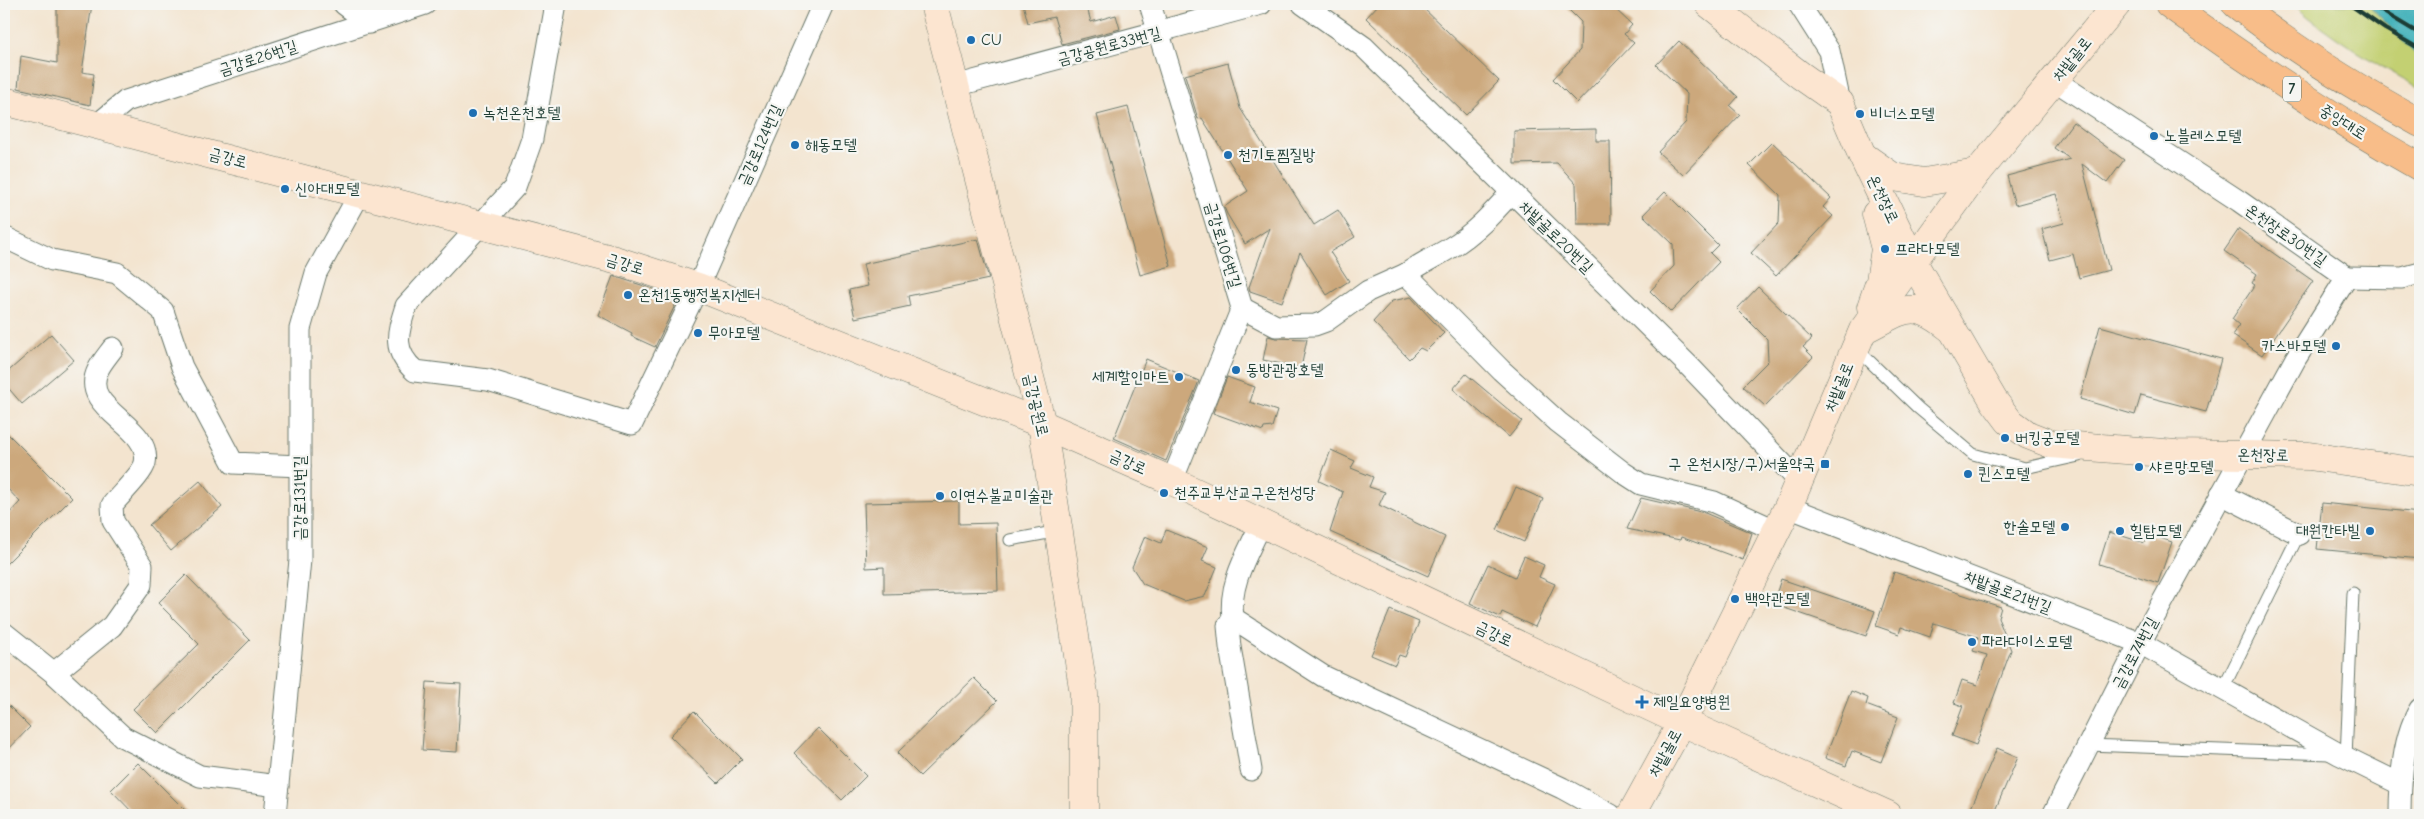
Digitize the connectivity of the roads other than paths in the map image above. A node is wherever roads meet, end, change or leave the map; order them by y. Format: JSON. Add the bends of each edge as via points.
{"nodes":[{"id":1,"x":344,"y":4,"type":"edge"},
{"id":2,"x":425,"y":4,"type":"edge"},
{"id":3,"x":556,"y":4,"type":"edge"},
{"id":4,"x":823,"y":4,"type":"edge"},
{"id":5,"x":934,"y":4,"type":"edge"},
{"id":6,"x":1150,"y":4,"type":"edge"},
{"id":7,"x":1261,"y":4,"type":"edge"},
{"id":8,"x":1303,"y":4,"type":"edge"},
{"id":9,"x":1710,"y":4,"type":"edge"},
{"id":10,"x":1799,"y":4,"type":"edge"},
{"id":11,"x":2117,"y":4,"type":"edge"},
{"id":12,"x":2169,"y":4,"type":"edge"},
{"id":13,"x":2236,"y":4,"type":"edge"},
{"id":14,"x":371,"y":13,"type":"edge"},
{"id":15,"x":1158,"y":33,"type":"junction"},
{"id":16,"x":2054,"y":80,"type":"junction"},
{"id":17,"x":955,"y":86,"type":"junction"},
{"id":18,"x":4,"y":101,"type":"edge"},
{"id":19,"x":1840,"y":103,"type":"junction"},
{"id":20,"x":2420,"y":123,"type":"edge"},
{"id":21,"x":98,"y":124,"type":"junction"},
{"id":22,"x":1862,"y":155,"type":"junction"},
{"id":23,"x":2420,"y":166,"type":"edge"},
{"id":24,"x":1977,"y":174,"type":"junction"},
{"id":25,"x":360,"y":193,"type":"junction"},
{"id":26,"x":1511,"y":193,"type":"junction"},
{"id":27,"x":482,"y":225,"type":"junction"},
{"id":28,"x":4,"y":237,"type":"edge"},
{"id":29,"x":1912,"y":262,"type":"junction"},
{"id":30,"x":2420,"y":273,"type":"edge"},
{"id":31,"x":1406,"y":274,"type":"junction"},
{"id":32,"x":2346,"y":277,"type":"junction"},
{"id":33,"x":698,"y":287,"type":"junction"},
{"id":34,"x":1242,"y":308,"type":"junction"},
{"id":35,"x":1951,"y":329,"type":"junction"},
{"id":36,"x":1859,"y":338,"type":"junction"},
{"id":37,"x":113,"y":348,"type":"dead end"},
{"id":38,"x":1042,"y":424,"type":"junction"},
{"id":39,"x":2105,"y":450,"type":"junction"},
{"id":40,"x":2244,"y":455,"type":"junction"},
{"id":41,"x":300,"y":466,"type":"junction"},
{"id":42,"x":2420,"y":472,"type":"edge"},
{"id":43,"x":1172,"y":481,"type":"junction"},
{"id":44,"x":1800,"y":482,"type":"junction"},
{"id":45,"x":2221,"y":494,"type":"junction"},
{"id":46,"x":1782,"y":519,"type":"junction"},
{"id":47,"x":1261,"y":524,"type":"junction"},
{"id":48,"x":1058,"y":531,"type":"junction"},
{"id":49,"x":2299,"y":534,"type":"joint"},
{"id":50,"x":1010,"y":540,"type":"dead end"},
{"id":51,"x":2353,"y":593,"type":"dead end"},
{"id":52,"x":1233,"y":618,"type":"junction"},
{"id":53,"x":4,"y":633,"type":"edge"},
{"id":54,"x":2140,"y":642,"type":"junction"},
{"id":55,"x":54,"y":673,"type":"junction"},
{"id":56,"x":2223,"y":689,"type":"junction"},
{"id":57,"x":2420,"y":709,"type":"edge"},
{"id":58,"x":1682,"y":722,"type":"junction"},
{"id":59,"x":2088,"y":744,"type":"junction"},
{"id":60,"x":2342,"y":756,"type":"junction"},
{"id":61,"x":1251,"y":770,"type":"dead end"},
{"id":62,"x":2400,"y":784,"type":"junction"},
{"id":63,"x":278,"y":786,"type":"junction"},
{"id":64,"x":275,"y":815,"type":"edge"},
{"id":65,"x":1084,"y":815,"type":"edge"},
{"id":66,"x":1611,"y":815,"type":"edge"},
{"id":67,"x":1631,"y":815,"type":"edge"},
{"id":68,"x":1888,"y":815,"type":"edge"},
{"id":69,"x":2058,"y":815,"type":"edge"},
{"id":70,"x":2400,"y":815,"type":"edge"}],
"edges":[{"from":1,"to":14,"type":"street"},
{"from":2,"to":14,"type":"street","name":"금강로26번길"},
{"from":3,"to":27,"type":"street","via":[[532,139],[515,187]]},
{"from":4,"to":33,"type":"street","name":"금강로124번길"},
{"from":5,"to":17,"type":"street","name":"금강공원로"},
{"from":6,"to":15,"type":"street","name":"금강로106번길"},
{"from":7,"to":15,"type":"street","name":"금강공원로33번길"},
{"from":8,"to":26,"type":"street","name":"차밭골로20번길","via":[[1364,47]]},
{"from":9,"to":19,"type":"street"},
{"from":10,"to":19,"type":"street","via":[[1829,51]]},
{"from":11,"to":16,"type":"street","name":"차밭골로"},
{"from":12,"to":23,"type":"main road","name":"중앙대로","number":"7","via":[[2255,66],[2366,137]]},
{"from":13,"to":20,"type":"main road","number":"7","via":[[2271,32],[2384,104]]},
{"from":14,"to":21,"type":"street","name":"금강로26번길","via":[[126,101]]},
{"from":15,"to":17,"type":"street","name":"금강공원로33번길"},
{"from":15,"to":34,"type":"street","name":"금강로106번길"},
{"from":16,"to":24,"type":"street","name":"차밭골로"},
{"from":16,"to":32,"type":"street","name":"온천장로30번길","via":[[2240,201]]},
{"from":17,"to":38,"type":"street","name":"금강공원로"},
{"from":18,"to":21,"type":"street","name":"금강로"},
{"from":19,"to":22,"type":"street","name":"온천장로"},
{"from":21,"to":25,"type":"street","name":"금강로"},
{"from":22,"to":24,"type":"street","via":[[1894,177],[1924,182]]},
{"from":22,"to":29,"type":"street","name":"온천장로"},
{"from":22,"to":36,"type":"street","via":[[1885,249],[1880,281]]},
{"from":24,"to":29,"type":"street","name":"차밭골로"},
{"from":25,"to":27,"type":"street","name":"금강로"},
{"from":25,"to":41,"type":"street","name":"금강로131번길","via":[[316,273],[300,329]]},
{"from":26,"to":31,"type":"street","via":[[1479,227]]},
{"from":26,"to":44,"type":"street","name":"차밭골로20번길","via":[[1690,367]]},
{"from":27,"to":33,"type":"street","name":"금강로","via":[[615,260]]},
{"from":27,"to":33,"type":"street","name":"금강로124번길","via":[[406,306],[398,348],[415,371],[488,380],[632,424]]},
{"from":28,"to":41,"type":"street","via":[[52,260],[117,273],[163,311],[182,366],[233,463]]},
{"from":29,"to":35,"type":"street","name":"온천장로"},
{"from":29,"to":36,"type":"street","name":"차밭골로"},
{"from":30,"to":32,"type":"street","via":[[2402,278]]},
{"from":31,"to":34,"type":"street","via":[[1368,291],[1326,321],[1315,325],[1276,326]]},
{"from":31,"to":46,"type":"street","name":"차밭골로21번길","via":[[1501,370],[1624,473],[1641,484]]},
{"from":32,"to":40,"type":"street","via":[[2296,358]]},
{"from":33,"to":38,"type":"street","name":"금강로"},
{"from":34,"to":43,"type":"street","name":"금강로106번길"},
{"from":35,"to":36,"type":"street","via":[[1932,313],[1906,308]]},
{"from":35,"to":39,"type":"street","name":"온천장로","via":[[2009,421],[2051,444]]},
{"from":36,"to":39,"type":"lane","name":"온천장로","via":[[1918,408],[1973,454],[2025,468]]},
{"from":36,"to":44,"type":"street","name":"차밭골로"},
{"from":37,"to":55,"type":"street","via":[[97,371],[94,388],[102,403],[138,438],[146,454],[145,465],[112,505],[113,521],[142,566],[141,585],[112,626]]},
{"from":38,"to":43,"type":"street","name":"금강로"},
{"from":38,"to":48,"type":"street","name":"금강공원로"},
{"from":39,"to":40,"type":"street","name":"온천장로"},
{"from":40,"to":42,"type":"street","name":"온천장로","via":[[2309,456]]},
{"from":40,"to":45,"type":"street","name":"금강로74번길"},
{"from":41,"to":63,"type":"street","name":"금강로131번길","via":[[300,560]]},
{"from":43,"to":47,"type":"street","name":"금강로"},
{"from":44,"to":46,"type":"street","name":"차밭골로"},
{"from":45,"to":49,"type":"street"},
{"from":45,"to":54,"type":"street","name":"금강로74번길"},
{"from":46,"to":54,"type":"street","name":"차밭골로21번길"},
{"from":46,"to":58,"type":"street","name":"차밭골로"},
{"from":47,"to":52,"type":"street","via":[[1237,578],[1231,602]]},
{"from":47,"to":58,"type":"street","name":"금강로"},
{"from":48,"to":50,"type":"lane"},
{"from":48,"to":65,"type":"street","name":"금강공원로","via":[[1084,694]]},
{"from":49,"to":56,"type":"lane"},
{"from":51,"to":60,"type":"lane"},
{"from":52,"to":61,"type":"street","via":[[1228,626],[1230,647]]},
{"from":52,"to":66,"type":"street","via":[[1323,676],[1562,788]]},
{"from":53,"to":55,"type":"street"},
{"from":54,"to":56,"type":"street","name":"차밭골로21번길"},
{"from":54,"to":59,"type":"street","name":"금강로74번길"},
{"from":55,"to":63,"type":"street","via":[[123,737],[200,776]]},
{"from":56,"to":60,"type":"street","name":"차밭골로21번길"},
{"from":57,"to":62,"type":"street","via":[[2413,721]]},
{"from":58,"to":67,"type":"street","name":"차밭골로"},
{"from":58,"to":68,"type":"street","name":"금강로"},
{"from":59,"to":60,"type":"lane","name":"차밭골로21번길"},
{"from":59,"to":69,"type":"street","name":"금강로74번길"},
{"from":60,"to":62,"type":"street","name":"차밭골로21번길"},
{"from":62,"to":70,"type":"street"},
{"from":63,"to":64,"type":"street","name":"금강로131번길"}]}
